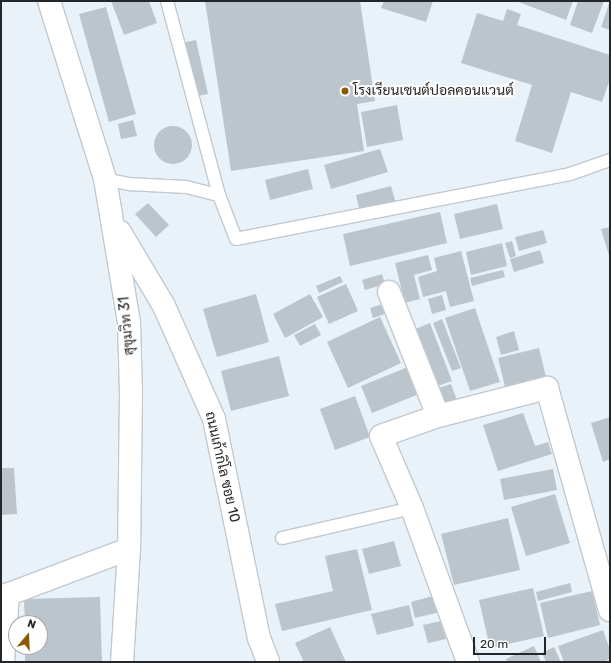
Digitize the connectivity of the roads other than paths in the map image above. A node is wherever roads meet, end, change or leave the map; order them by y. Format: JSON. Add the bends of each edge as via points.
{"nodes":[{"id":1,"x":49,"y":1,"type":"edge"},
{"id":2,"x":167,"y":1,"type":"edge"},
{"id":3,"x":610,"y":160,"type":"edge"},
{"id":4,"x":105,"y":179,"type":"junction"},
{"id":5,"x":220,"y":195,"type":"junction"},
{"id":6,"x":112,"y":220,"type":"junction"},
{"id":7,"x":389,"y":292,"type":"dead end"},
{"id":8,"x":438,"y":416,"type":"junction"},
{"id":9,"x":412,"y":508,"type":"junction"},
{"id":10,"x":282,"y":538,"type":"dead end"},
{"id":11,"x":129,"y":549,"type":"junction"},
{"id":12,"x":5,"y":596,"type":"edge"},
{"id":13,"x":610,"y":610,"type":"edge"},
{"id":14,"x":3,"y":662,"type":"edge"},
{"id":15,"x":122,"y":662,"type":"edge"},
{"id":16,"x":268,"y":662,"type":"edge"},
{"id":17,"x":468,"y":662,"type":"edge"}],
"edges":[{"from":1,"to":4,"type":"street","name":"สุขุมวิท 31"},
{"from":2,"to":5,"type":"lane"},
{"from":3,"to":5,"type":"lane","via":[[570,174],[236,239]]},
{"from":4,"to":5,"type":"lane","via":[[130,184],[186,187]]},
{"from":4,"to":6,"type":"street","name":"สุขุมวิท 31"},
{"from":6,"to":11,"type":"street","name":"สุขุมวิท 31","via":[[129,322]]},
{"from":6,"to":16,"type":"street","name":"ถนนเก้ากิโล ซอย 10","via":[[164,306],[214,419],[259,638]]},
{"from":7,"to":8,"type":"street"},
{"from":8,"to":9,"type":"street","via":[[381,436]]},
{"from":8,"to":13,"type":"street","via":[[547,388]]},
{"from":9,"to":10,"type":"lane"},
{"from":9,"to":17,"type":"street"},
{"from":11,"to":12,"type":"street"},
{"from":11,"to":15,"type":"street","name":"สุขุมวิท 31"},
{"from":12,"to":14,"type":"street"}]}
